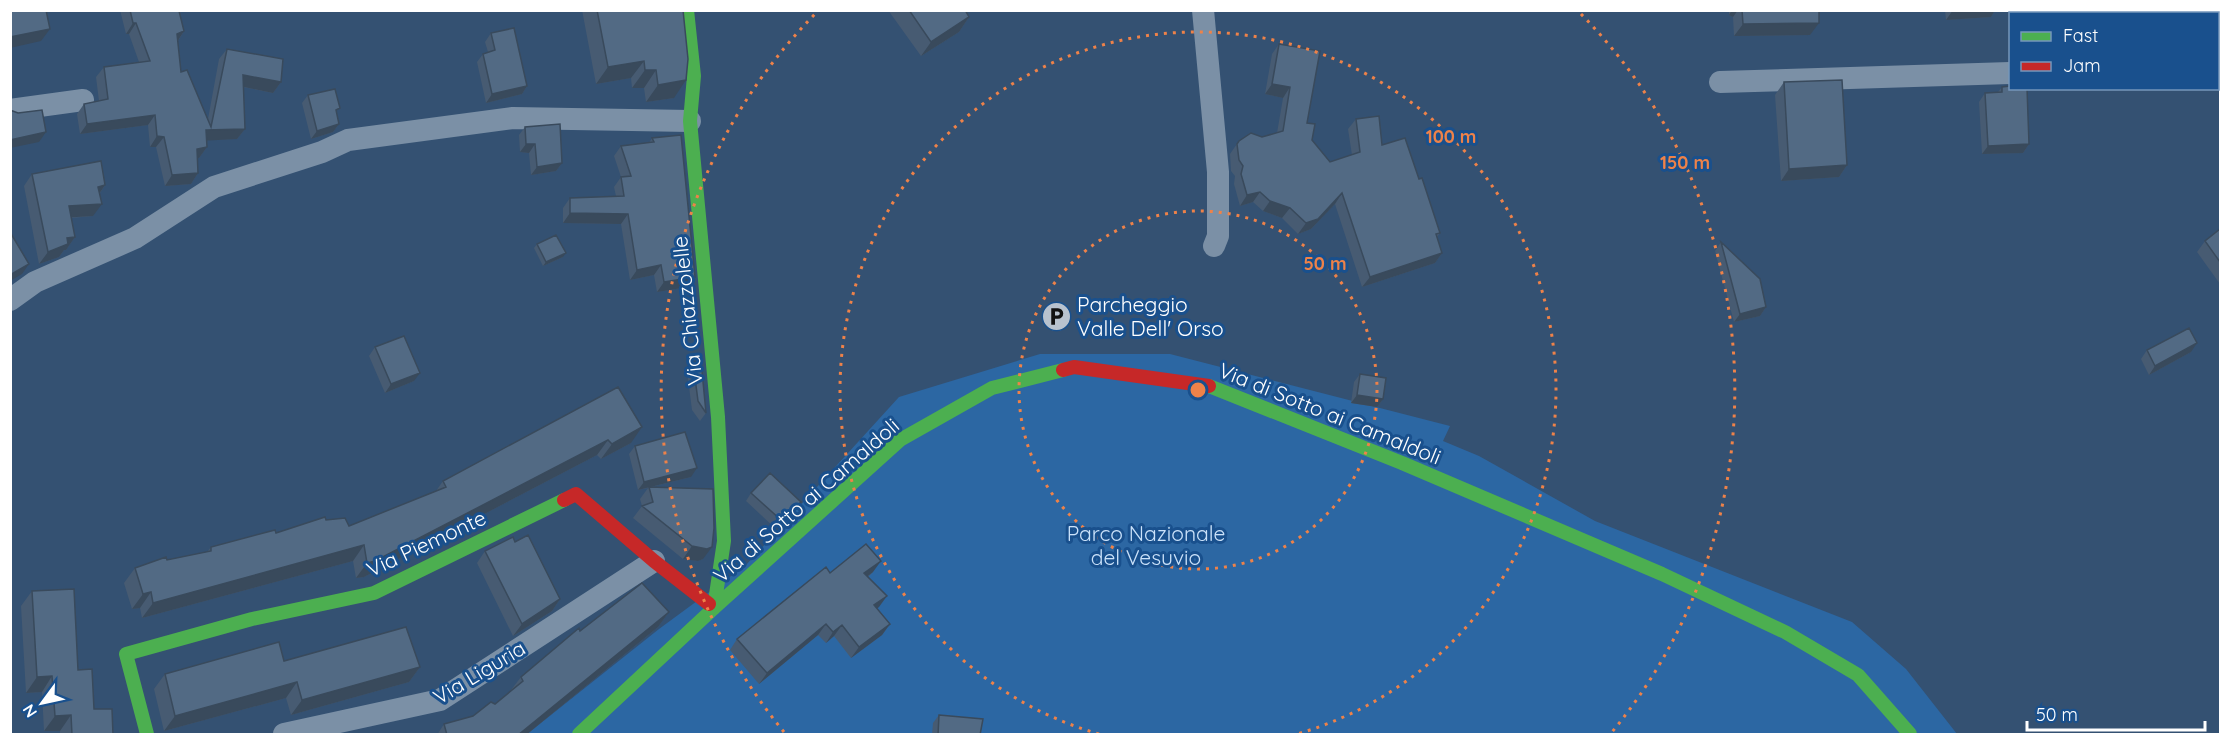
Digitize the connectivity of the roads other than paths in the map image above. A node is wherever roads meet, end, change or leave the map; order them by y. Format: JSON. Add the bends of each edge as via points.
{"nodes":[{"id":1,"x":687,"y":10,"type":"edge"},
{"id":2,"x":1203,"y":10,"type":"edge"},
{"id":3,"x":2009,"y":73,"type":"edge"},
{"id":4,"x":1720,"y":82,"type":"dead end"},
{"id":5,"x":83,"y":100,"type":"dead end"},
{"id":6,"x":10,"y":110,"type":"edge"},
{"id":7,"x":690,"y":121,"type":"junction"},
{"id":8,"x":1214,"y":246,"type":"dead end"},
{"id":9,"x":10,"y":300,"type":"edge"},
{"id":10,"x":654,"y":561,"type":"junction"},
{"id":11,"x":714,"y":608,"type":"junction"},
{"id":12,"x":147,"y":735,"type":"edge"},
{"id":13,"x":284,"y":735,"type":"edge"},
{"id":14,"x":579,"y":735,"type":"edge"},
{"id":15,"x":1910,"y":735,"type":"edge"}],
"edges":[{"from":1,"to":7,"type":"street","name":"Via Chiazzolelle","via":[[694,76]]},
{"from":2,"to":8,"type":"street","via":[[1218,172],[1218,236]]},
{"from":3,"to":4,"type":"street"},
{"from":5,"to":6,"type":"street"},
{"from":7,"to":9,"type":"street","via":[[513,117],[348,140],[214,187],[135,238],[35,282]]},
{"from":7,"to":11,"type":"street","name":"Via Chiazzolelle","via":[[718,417],[724,541]]},
{"from":10,"to":11,"type":"street","name":"Via Piemonte"},
{"from":10,"to":12,"type":"street","name":"Via Piemonte","via":[[576,494],[374,593],[252,619],[126,654]]},
{"from":10,"to":13,"type":"street","name":"Via Liguria","via":[[440,700]]},
{"from":11,"to":14,"type":"street","name":"Via di Sotto ai Camaldoli"},
{"from":11,"to":15,"type":"street","name":"Via di Sotto ai Camaldoli","via":[[900,440],[992,388],[1074,367],[1206,386],[1402,463],[1662,574],[1785,632],[1858,675]]}]}
